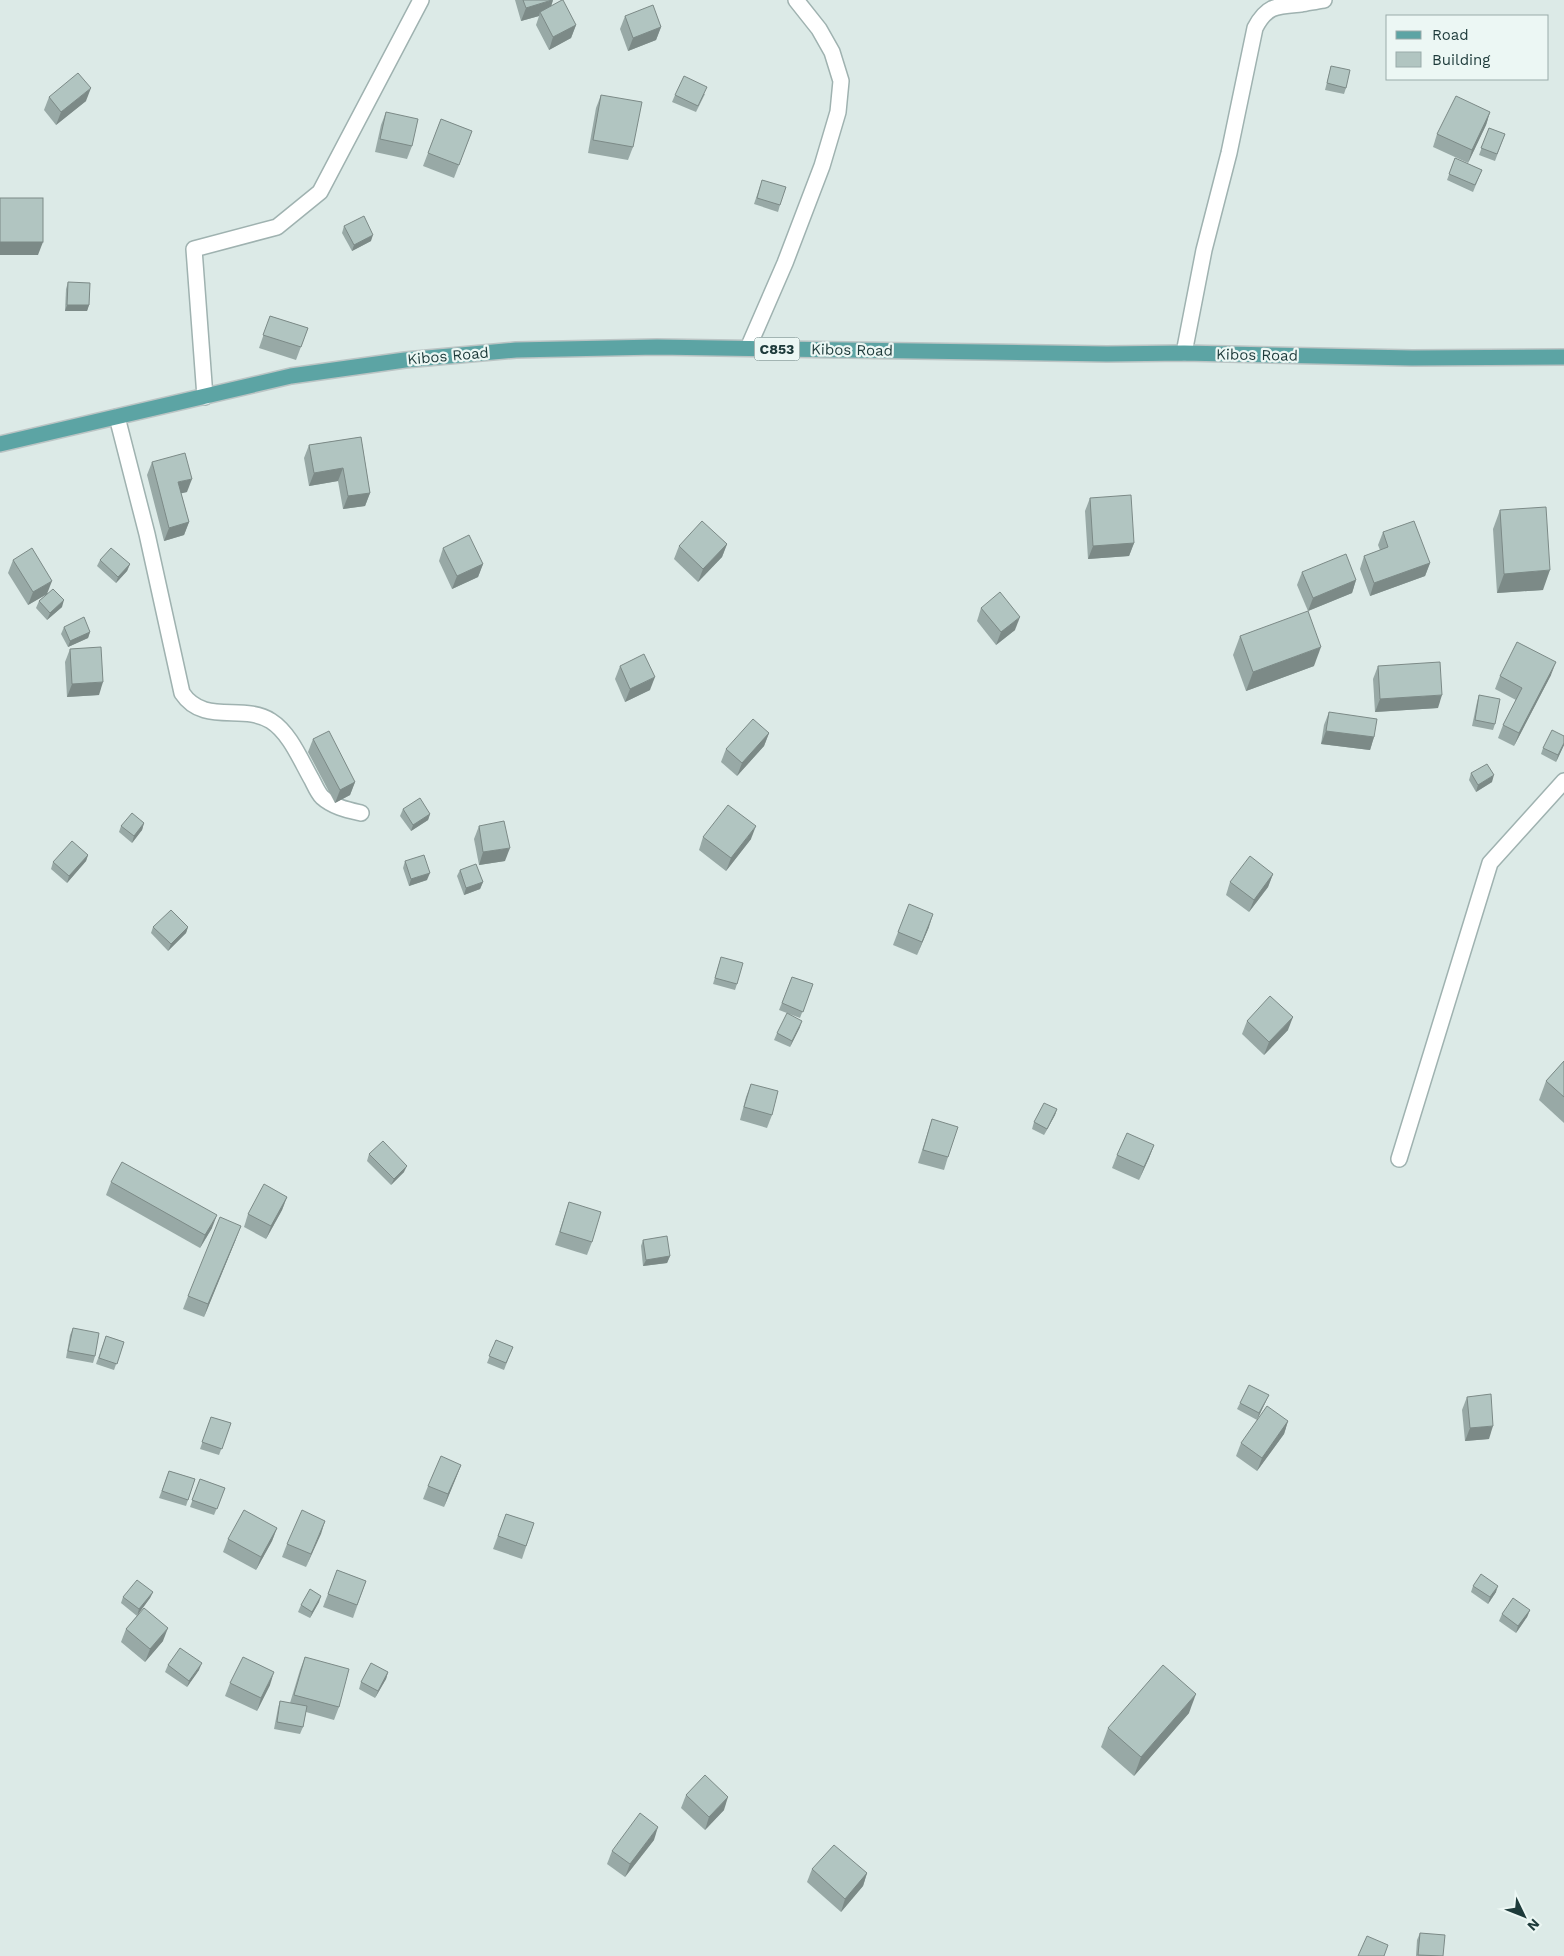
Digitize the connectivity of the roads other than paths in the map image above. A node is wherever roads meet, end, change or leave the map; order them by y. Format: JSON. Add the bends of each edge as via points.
{"nodes":[{"id":1,"x":421,"y":0,"type":"edge"},
{"id":2,"x":796,"y":0,"type":"edge"},
{"id":3,"x":1324,"y":0,"type":"edge"},
{"id":4,"x":748,"y":348,"type":"junction"},
{"id":5,"x":1184,"y":354,"type":"junction"},
{"id":6,"x":1564,"y":357,"type":"edge"},
{"id":7,"x":205,"y":396,"type":"junction"},
{"id":8,"x":117,"y":417,"type":"junction"},
{"id":9,"x":0,"y":444,"type":"edge"},
{"id":10,"x":1564,"y":781,"type":"edge"},
{"id":11,"x":361,"y":814,"type":"dead end"},
{"id":12,"x":1399,"y":1159,"type":"dead end"}],
"edges":[{"from":1,"to":7,"type":"street","via":[[320,192],[277,227],[194,249]]},
{"from":2,"to":4,"type":"street","via":[[832,52],[841,80],[838,112],[819,174]]},
{"from":3,"to":5,"type":"street","via":[[1284,4],[1269,10],[1255,28],[1229,153],[1204,250]]},
{"from":4,"to":5,"type":"main road","name":"Kibos Road","number":"C853"},
{"from":4,"to":7,"type":"main road","name":"Kibos Road","number":"C853","via":[[516,350],[405,360],[291,376]]},
{"from":5,"to":6,"type":"main road","name":"Kibos Road","number":"C853"},
{"from":7,"to":8,"type":"main road","name":"Kibos Road","number":"C853"},
{"from":8,"to":9,"type":"main road","name":"Kibos Road","number":"C853"},
{"from":8,"to":11,"type":"street","via":[[148,534],[182,693],[187,701],[211,712],[261,716],[271,721],[291,743],[321,796]]},
{"from":10,"to":12,"type":"street","via":[[1490,863]]}]}
